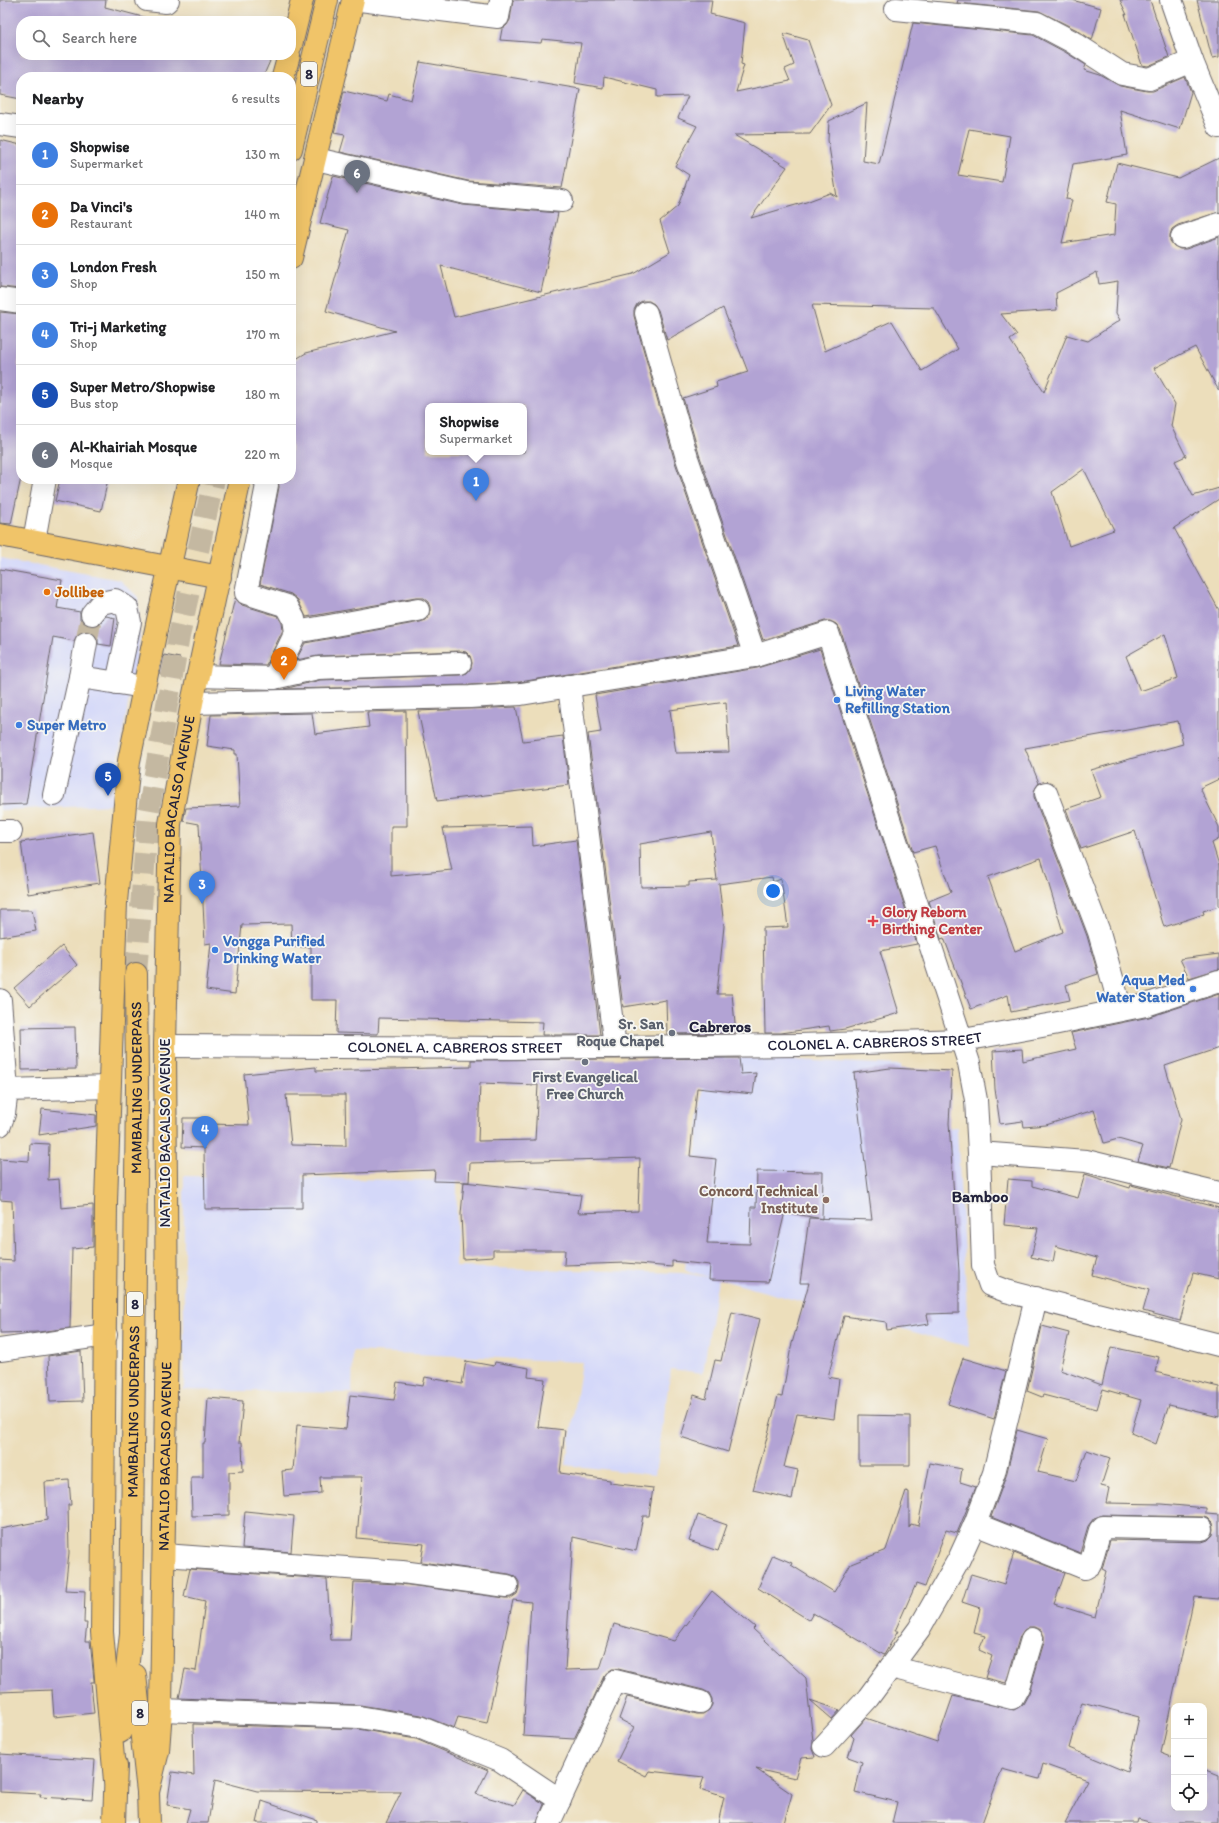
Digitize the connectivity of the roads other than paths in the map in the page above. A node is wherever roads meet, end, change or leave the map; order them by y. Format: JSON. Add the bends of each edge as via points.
{"nodes":[{"id":1,"x":147,"y":0,"type":"edge"},
{"id":2,"x":168,"y":0,"type":"edge"},
{"id":3,"x":302,"y":0,"type":"edge"},
{"id":4,"x":327,"y":0,"type":"edge"},
{"id":5,"x":501,"y":0,"type":"edge"},
{"id":6,"x":1171,"y":0,"type":"edge"},
{"id":7,"x":365,"y":1,"type":"edge"},
{"id":8,"x":896,"y":9,"type":"dead end"},
{"id":9,"x":296,"y":25,"type":"edge"},
{"id":10,"x":288,"y":60,"type":"edge"},
{"id":11,"x":1192,"y":61,"type":"junction"},
{"id":12,"x":284,"y":72,"type":"edge"},
{"id":13,"x":0,"y":124,"type":"edge"},
{"id":14,"x":16,"y":126,"type":"edge"},
{"id":15,"x":1219,"y":127,"type":"edge"},
{"id":16,"x":296,"y":128,"type":"edge"},
{"id":17,"x":316,"y":159,"type":"junction"},
{"id":18,"x":562,"y":201,"type":"dead end"},
{"id":19,"x":1219,"y":224,"type":"edge"},
{"id":20,"x":1182,"y":237,"type":"dead end"},
{"id":21,"x":296,"y":238,"type":"edge"},
{"id":22,"x":0,"y":299,"type":"edge"},
{"id":23,"x":16,"y":301,"type":"edge"},
{"id":24,"x":646,"y":313,"type":"dead end"},
{"id":25,"x":44,"y":484,"type":"edge"},
{"id":26,"x":188,"y":484,"type":"edge"},
{"id":27,"x":239,"y":484,"type":"edge"},
{"id":28,"x":266,"y":484,"type":"edge"},
{"id":29,"x":0,"y":535,"type":"edge"},
{"id":30,"x":34,"y":541,"type":"junction"},
{"id":31,"x":170,"y":566,"type":"junction"},
{"id":32,"x":220,"y":577,"type":"junction"},
{"id":33,"x":246,"y":593,"type":"junction"},
{"id":34,"x":418,"y":610,"type":"dead end"},
{"id":35,"x":92,"y":614,"type":"tunnel mouth"},
{"id":36,"x":296,"y":632,"type":"junction"},
{"id":37,"x":86,"y":642,"type":"tunnel mouth"},
{"id":38,"x":755,"y":656,"type":"junction"},
{"id":39,"x":460,"y":663,"type":"dead end"},
{"id":40,"x":198,"y":676,"type":"junction"},
{"id":41,"x":80,"y":678,"type":"junction"},
{"id":42,"x":274,"y":678,"type":"junction"},
{"id":43,"x":117,"y":683,"type":"junction"},
{"id":44,"x":569,"y":686,"type":"junction"},
{"id":45,"x":144,"y":687,"type":"junction"},
{"id":46,"x":192,"y":703,"type":"junction"},
{"id":47,"x":1046,"y":793,"type":"dead end"},
{"id":48,"x":54,"y":795,"type":"dead end"},
{"id":49,"x":136,"y":974,"type":"tunnel mouth"},
{"id":50,"x":1219,"y":982,"type":"edge"},
{"id":51,"x":0,"y":1000,"type":"edge"},
{"id":52,"x":1121,"y":1010,"type":"junction"},
{"id":53,"x":963,"y":1040,"type":"junction"},
{"id":54,"x":165,"y":1046,"type":"junction"},
{"id":55,"x":616,"y":1047,"type":"junction"},
{"id":56,"x":109,"y":1087,"type":"junction"},
{"id":57,"x":7,"y":1090,"type":"junction"},
{"id":58,"x":0,"y":1125,"type":"edge"},
{"id":59,"x":979,"y":1153,"type":"junction"},
{"id":60,"x":1219,"y":1193,"type":"edge"},
{"id":61,"x":1036,"y":1298,"type":"junction"},
{"id":62,"x":106,"y":1335,"type":"junction"},
{"id":63,"x":1219,"y":1345,"type":"edge"},
{"id":64,"x":0,"y":1350,"type":"edge"},
{"id":65,"x":975,"y":1524,"type":"junction"},
{"id":66,"x":1202,"y":1529,"type":"dead end"},
{"id":67,"x":164,"y":1555,"type":"junction"},
{"id":68,"x":507,"y":1586,"type":"dead end"},
{"id":69,"x":131,"y":1634,"type":"junction"},
{"id":70,"x":1032,"y":1639,"type":"dead end"},
{"id":71,"x":892,"y":1667,"type":"junction"},
{"id":72,"x":700,"y":1702,"type":"dead end"},
{"id":73,"x":161,"y":1710,"type":"junction"},
{"id":74,"x":824,"y":1746,"type":"dead end"},
{"id":75,"x":115,"y":1781,"type":"junction"},
{"id":76,"x":148,"y":1792,"type":"junction"},
{"id":77,"x":560,"y":1800,"type":"junction"},
{"id":78,"x":114,"y":1823,"type":"edge"},
{"id":79,"x":149,"y":1823,"type":"edge"},
{"id":80,"x":550,"y":1823,"type":"edge"}],
"edges":[{"from":1,"to":2,"type":"street"},
{"from":3,"to":9,"type":"main road","number":"8"},
{"from":4,"to":16,"type":"main road","number":"8"},
{"from":5,"to":7,"type":"street","via":[[498,18]]},
{"from":6,"to":11,"type":"street"},
{"from":7,"to":17,"type":"main road","number":"8"},
{"from":8,"to":11,"type":"street","via":[[1037,23],[1071,41],[1122,74],[1149,79]]},
{"from":10,"to":12,"type":"main road","number":"8"},
{"from":11,"to":15,"type":"street"},
{"from":13,"to":14,"type":"street"},
{"from":17,"to":18,"type":"street","via":[[466,193]]},
{"from":17,"to":21,"type":"main road","number":"8"},
{"from":19,"to":20,"type":"street"},
{"from":22,"to":23,"type":"street"},
{"from":24,"to":38,"type":"street","via":[[687,458]]},
{"from":25,"to":30,"type":"street"},
{"from":26,"to":31,"type":"main road","number":"8"},
{"from":27,"to":32,"type":"main road","name":"NATALIO BACALSO AVENUE","number":"8"},
{"from":28,"to":33,"type":"street"},
{"from":29,"to":30,"type":"main road"},
{"from":30,"to":31,"type":"main road"},
{"from":31,"to":32,"type":"main road"},
{"from":31,"to":45,"type":"main road","number":"8"},
{"from":32,"to":33,"type":"street"},
{"from":32,"to":40,"type":"main road","name":"NATALIO BACALSO AVENUE","number":"8"},
{"from":33,"to":36,"type":"street","via":[[287,606],[294,619]]},
{"from":34,"to":36,"type":"street"},
{"from":35,"to":43,"type":"street","via":[[100,602],[115,600],[127,608],[130,622]]},
{"from":36,"to":42,"type":"street"},
{"from":37,"to":41,"type":"street"},
{"from":38,"to":44,"type":"street"},
{"from":38,"to":53,"type":"street","via":[[828,633]]},
{"from":39,"to":42,"type":"street","via":[[318,668]]},
{"from":40,"to":42,"type":"street"},
{"from":40,"to":46,"type":"main road","name":"NATALIO BACALSO AVENUE","number":"8"},
{"from":41,"to":43,"type":"street"},
{"from":41,"to":48,"type":"street"},
{"from":43,"to":45,"type":"street"},
{"from":44,"to":46,"type":"street","via":[[521,694],[470,697]]},
{"from":44,"to":55,"type":"street"},
{"from":45,"to":56,"type":"main road","number":"8","via":[[129,761],[116,902]]},
{"from":46,"to":54,"type":"main road","name":"NATALIO BACALSO AVENUE","number":"8","via":[[170,824]]},
{"from":47,"to":52,"type":"street","via":[[1099,932]]},
{"from":49,"to":69,"type":"main road","name":"MAMBALING UNDERPASS","number":"8"},
{"from":50,"to":52,"type":"street","name":"COLONEL A. CABREROS STREET"},
{"from":51,"to":57,"type":"street"},
{"from":52,"to":53,"type":"street","name":"COLONEL A. CABREROS STREET"},
{"from":53,"to":55,"type":"street","name":"COLONEL A. CABREROS STREET"},
{"from":53,"to":59,"type":"street","via":[[976,1100]]},
{"from":54,"to":55,"type":"street","name":"COLONEL A. CABREROS STREET"},
{"from":54,"to":67,"type":"main road","name":"NATALIO BACALSO AVENUE","number":"8","via":[[167,1330]]},
{"from":56,"to":57,"type":"street"},
{"from":56,"to":62,"type":"main road","number":"8"},
{"from":57,"to":58,"type":"street"},
{"from":59,"to":60,"type":"street","via":[[1086,1161]]},
{"from":59,"to":61,"type":"street","via":[[983,1265],[990,1285]]},
{"from":61,"to":63,"type":"street"},
{"from":61,"to":65,"type":"street","via":[[994,1473]]},
{"from":62,"to":64,"type":"street"},
{"from":62,"to":75,"type":"main road","number":"8","via":[[102,1632]]},
{"from":65,"to":66,"type":"street","via":[[1085,1568],[1090,1565],[1103,1527]]},
{"from":65,"to":71,"type":"street","via":[[959,1559],[919,1629]]},
{"from":67,"to":68,"type":"street","via":[[402,1572]]},
{"from":67,"to":73,"type":"main road","name":"NATALIO BACALSO AVENUE","number":"8"},
{"from":69,"to":75,"type":"main road","number":"8"},
{"from":69,"to":76,"type":"main road","name":"NATALIO BACALSO AVENUE","number":"8"},
{"from":70,"to":71,"type":"street","via":[[1018,1687],[1012,1698]]},
{"from":71,"to":74,"type":"street","via":[[868,1698]]},
{"from":72,"to":77,"type":"street","via":[[615,1681]]},
{"from":73,"to":76,"type":"main road","name":"NATALIO BACALSO AVENUE","number":"8","via":[[158,1751]]},
{"from":73,"to":77,"type":"street","via":[[359,1717],[418,1727],[500,1760]]},
{"from":75,"to":78,"type":"main road","number":"8"},
{"from":76,"to":79,"type":"main road","name":"NATALIO BACALSO AVENUE","number":"8"},
{"from":77,"to":80,"type":"street"}]}
